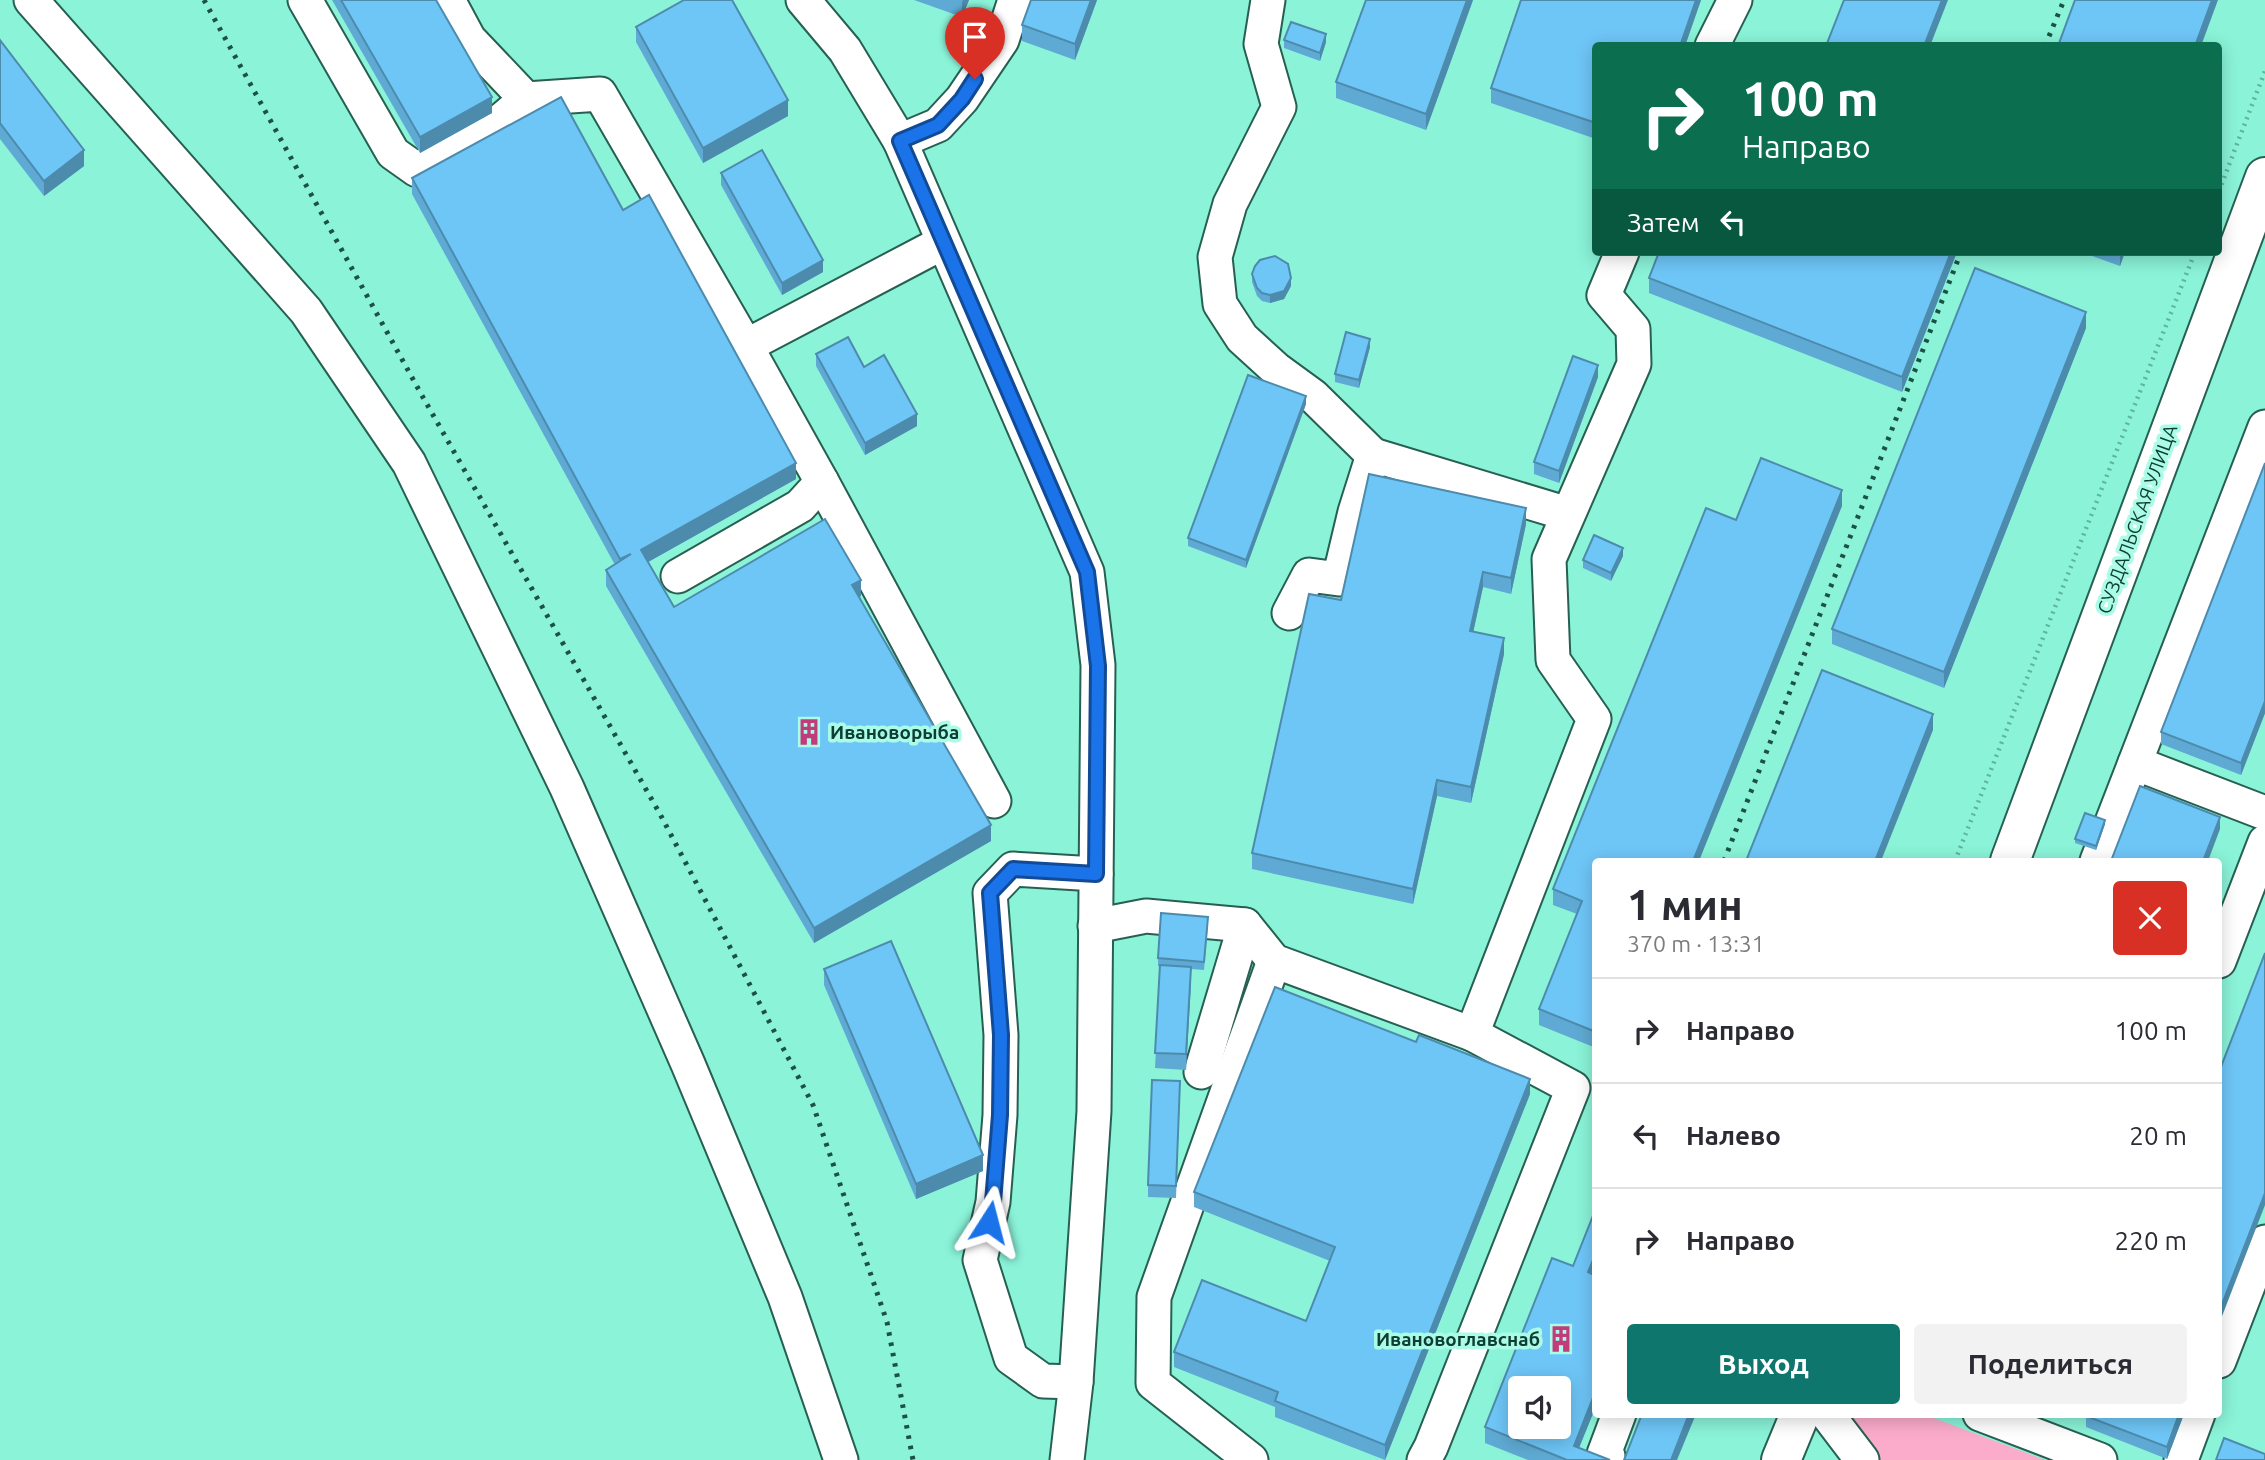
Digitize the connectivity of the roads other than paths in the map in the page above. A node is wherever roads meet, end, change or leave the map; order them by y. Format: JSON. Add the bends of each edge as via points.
{"nodes":[{"id":1,"x":31,"y":0,"type":"edge"},
{"id":2,"x":305,"y":0,"type":"edge"},
{"id":3,"x":448,"y":0,"type":"edge"},
{"id":4,"x":803,"y":0,"type":"edge"},
{"id":5,"x":1015,"y":0,"type":"edge"},
{"id":6,"x":1268,"y":0,"type":"edge"},
{"id":7,"x":1735,"y":0,"type":"edge"},
{"id":8,"x":1714,"y":42,"type":"edge"},
{"id":9,"x":526,"y":99,"type":"junction"},
{"id":10,"x":900,"y":141,"type":"junction"},
{"id":11,"x":2265,"y":177,"type":"edge"},
{"id":12,"x":942,"y":243,"type":"junction"},
{"id":13,"x":1620,"y":256,"type":"edge"},
{"id":14,"x":746,"y":346,"type":"junction"},
{"id":15,"x":2265,"y":427,"type":"edge"},
{"id":16,"x":1373,"y":455,"type":"junction"},
{"id":17,"x":822,"y":482,"type":"junction"},
{"id":18,"x":1568,"y":514,"type":"junction"},
{"id":19,"x":678,"y":576,"type":"dead end"},
{"id":20,"x":1289,"y":612,"type":"dead end"},
{"id":21,"x":2135,"y":763,"type":"junction"},
{"id":22,"x":994,"y":802,"type":"dead end"},
{"id":23,"x":2265,"y":813,"type":"edge"},
{"id":24,"x":2265,"y":842,"type":"edge"},
{"id":25,"x":2011,"y":858,"type":"edge"},
{"id":26,"x":2098,"y":858,"type":"edge"},
{"id":27,"x":1096,"y":874,"type":"junction"},
{"id":28,"x":1245,"y":925,"type":"junction"},
{"id":29,"x":1095,"y":926,"type":"junction"},
{"id":30,"x":2222,"y":953,"type":"edge"},
{"id":31,"x":1274,"y":961,"type":"junction"},
{"id":32,"x":1472,"y":1034,"type":"junction"},
{"id":33,"x":1201,"y":1072,"type":"dead end"},
{"id":34,"x":2264,"y":1249,"type":"edge"},
{"id":35,"x":2222,"y":1354,"type":"edge"},
{"id":36,"x":1076,"y":1382,"type":"junction"},
{"id":37,"x":1618,"y":1418,"type":"edge"},
{"id":38,"x":1798,"y":1418,"type":"edge"},
{"id":39,"x":1830,"y":1418,"type":"edge"},
{"id":40,"x":2002,"y":1418,"type":"edge"},
{"id":41,"x":2196,"y":1418,"type":"edge"},
{"id":42,"x":2040,"y":1425,"type":"edge"},
{"id":43,"x":1608,"y":1456,"type":"edge"},
{"id":44,"x":841,"y":1460,"type":"edge"},
{"id":45,"x":1067,"y":1460,"type":"edge"},
{"id":46,"x":1251,"y":1460,"type":"edge"},
{"id":47,"x":1424,"y":1460,"type":"edge"},
{"id":48,"x":1782,"y":1460,"type":"edge"},
{"id":49,"x":1861,"y":1460,"type":"edge"},
{"id":50,"x":2099,"y":1460,"type":"edge"},
{"id":51,"x":2180,"y":1460,"type":"edge"}],
"edges":[{"from":1,"to":44,"type":"street","via":[[306,311],[409,463],[567,788],[688,1064],[785,1297]]},
{"from":2,"to":9,"type":"street","via":[[393,153],[417,170],[499,122]]},
{"from":3,"to":9,"type":"street","via":[[469,39]]},
{"from":4,"to":10,"type":"street","via":[[845,50]]},
{"from":5,"to":10,"type":"street","via":[[1002,40],[962,99],[938,125]]},
{"from":6,"to":16,"type":"street","via":[[1261,44],[1279,107],[1230,204],[1215,257],[1220,304],[1242,338],[1313,396]]},
{"from":7,"to":8,"type":"street"},
{"from":9,"to":14,"type":"street","via":[[600,94]]},
{"from":10,"to":12,"type":"street"},
{"from":11,"to":25,"type":"main road","name":"СУЗДАЛЬСКАЯ УЛИЦА"},
{"from":12,"to":14,"type":"street"},
{"from":12,"to":27,"type":"street","via":[[1087,572],[1098,666]]},
{"from":13,"to":18,"type":"street","via":[[1604,295],[1633,329],[1634,364]]},
{"from":14,"to":17,"type":"street"},
{"from":15,"to":21,"type":"street"},
{"from":16,"to":18,"type":"street"},
{"from":16,"to":20,"type":"street","via":[[1339,579],[1309,575]]},
{"from":17,"to":19,"type":"street","via":[[800,506]]},
{"from":17,"to":22,"type":"street"},
{"from":18,"to":32,"type":"street","via":[[1549,559],[1553,660],[1594,719]]},
{"from":21,"to":23,"type":"street"},
{"from":21,"to":26,"type":"street"},
{"from":24,"to":30,"type":"street"},
{"from":27,"to":29,"type":"street"},
{"from":27,"to":36,"type":"street","via":[[1013,869],[990,893],[1001,1035],[1000,1115],[993,1202],[980,1260],[1011,1358],[1043,1381]]},
{"from":28,"to":29,"type":"street","via":[[1146,916]]},
{"from":28,"to":31,"type":"street"},
{"from":28,"to":33,"type":"street"},
{"from":29,"to":36,"type":"street","via":[[1094,1111]]},
{"from":31,"to":32,"type":"street"},
{"from":31,"to":46,"type":"street","via":[[1154,1297],[1153,1383]]},
{"from":32,"to":47,"type":"street","via":[[1573,1088]]},
{"from":34,"to":35,"type":"street"},
{"from":36,"to":45,"type":"street"},
{"from":37,"to":43,"type":"street","via":[[1604,1454]]},
{"from":38,"to":48,"type":"main road"},
{"from":39,"to":49,"type":"street"},
{"from":40,"to":42,"type":"street"},
{"from":41,"to":51,"type":"street"},
{"from":42,"to":50,"type":"street"}]}
